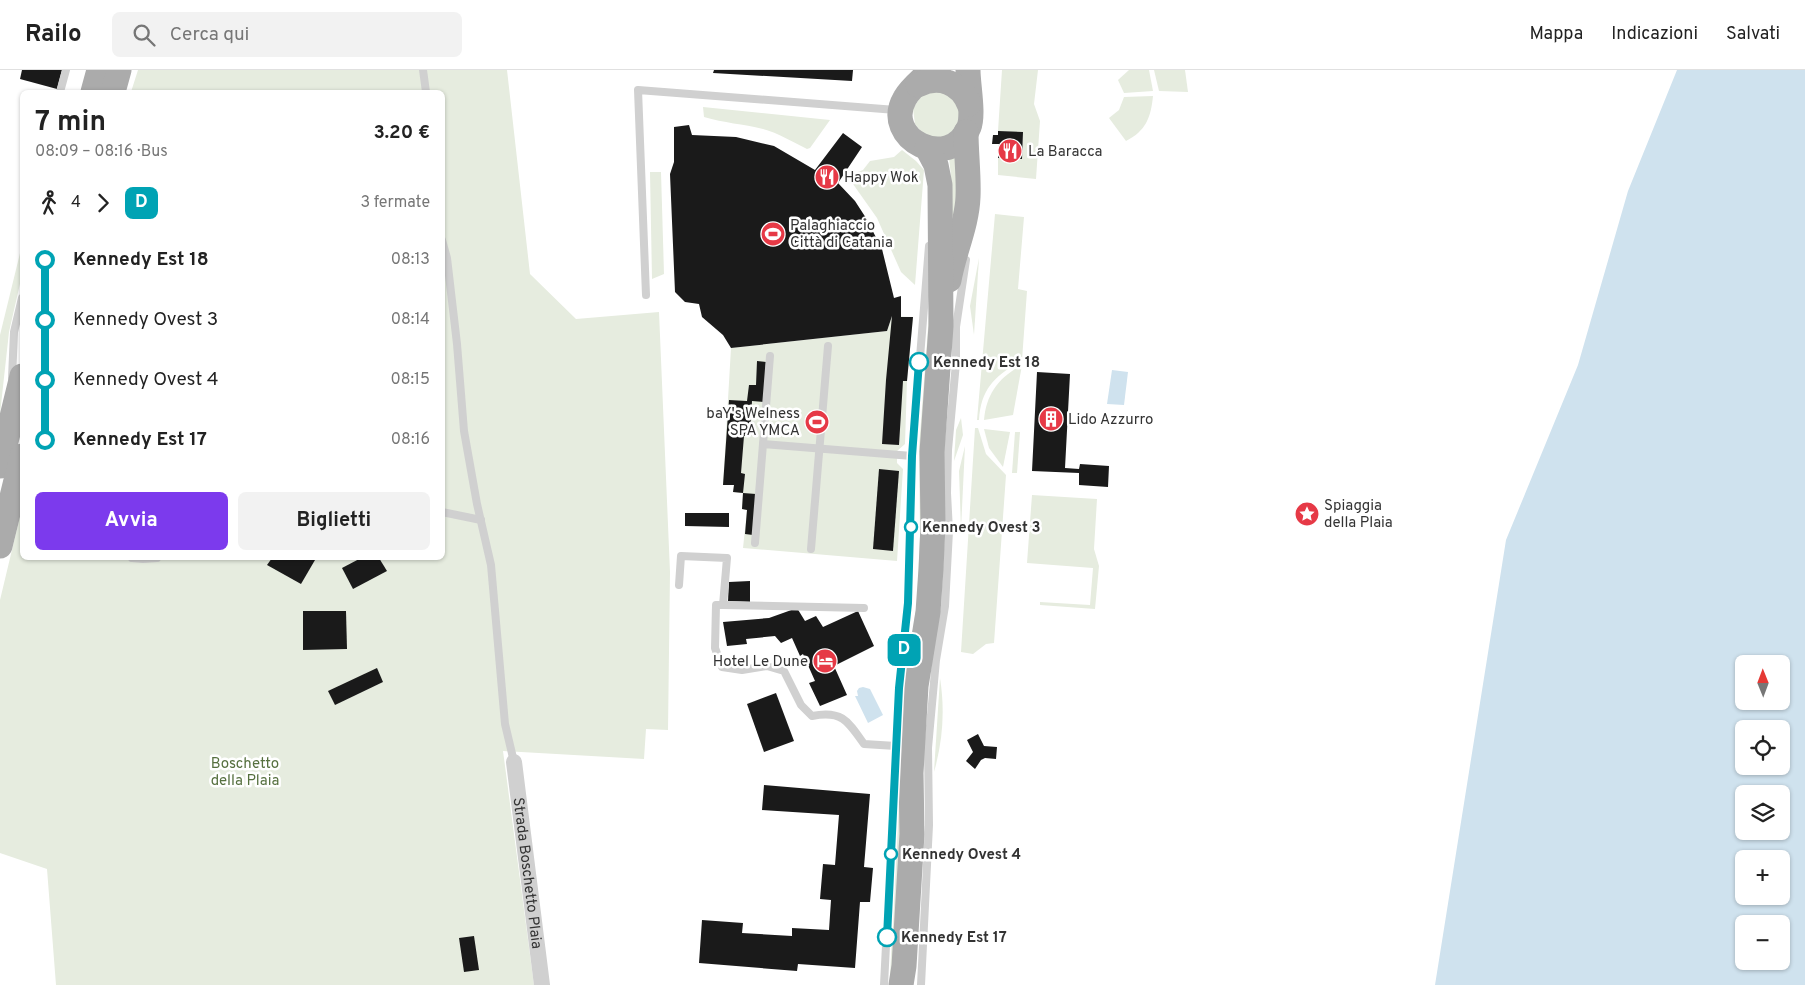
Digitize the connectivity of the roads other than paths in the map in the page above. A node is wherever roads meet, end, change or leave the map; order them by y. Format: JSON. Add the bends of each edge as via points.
{"nodes":[{"id":1,"x":66,"y":70,"type":"edge"},
{"id":2,"x":99,"y":70,"type":"edge"},
{"id":3,"x":119,"y":70,"type":"edge"},
{"id":4,"x":423,"y":70,"type":"edge"},
{"id":5,"x":968,"y":70,"type":"edge"},
{"id":6,"x":925,"y":77,"type":"edge"},
{"id":7,"x":61,"y":90,"type":"edge"},
{"id":8,"x":94,"y":90,"type":"edge"},
{"id":9,"x":114,"y":90,"type":"edge"},
{"id":10,"x":426,"y":90,"type":"edge"},
{"id":11,"x":969,"y":104,"type":"junction"},
{"id":12,"x":901,"y":110,"type":"junction"},
{"id":13,"x":966,"y":132,"type":"junction"},
{"id":14,"x":927,"y":148,"type":"junction"},
{"id":15,"x":940,"y":185,"type":"junction"},
{"id":16,"x":968,"y":198,"type":"junction"},
{"id":17,"x":932,"y":230,"type":"dead end"},
{"id":18,"x":931,"y":238,"type":"dead end"},
{"id":19,"x":967,"y":244,"type":"dead end"},
{"id":20,"x":966,"y":253,"type":"dead end"},
{"id":21,"x":445,"y":254,"type":"edge"},
{"id":22,"x":646,"y":295,"type":"dead end"},
{"id":23,"x":20,"y":306,"type":"edge"},
{"id":24,"x":941,"y":326,"type":"junction"},
{"id":25,"x":828,"y":346,"type":"dead end"},
{"id":26,"x":770,"y":356,"type":"dead end"},
{"id":27,"x":20,"y":384,"type":"edge"},
{"id":28,"x":11,"y":422,"type":"junction"},
{"id":29,"x":763,"y":444,"type":"junction"},
{"id":30,"x":819,"y":449,"type":"junction"},
{"id":31,"x":912,"y":456,"type":"junction"},
{"id":32,"x":20,"y":464,"type":"edge"},
{"id":33,"x":0,"y":466,"type":"edge"},
{"id":34,"x":445,"y":513,"type":"edge"},
{"id":35,"x":481,"y":520,"type":"junction"},
{"id":36,"x":755,"y":543,"type":"dead end"},
{"id":37,"x":0,"y":546,"type":"edge"},
{"id":38,"x":811,"y":549,"type":"dead end"},
{"id":39,"x":679,"y":585,"type":"dead end"},
{"id":40,"x":723,"y":605,"type":"junction"},
{"id":41,"x":864,"y":608,"type":"dead end"},
{"id":42,"x":896,"y":746,"type":"junction"},
{"id":43,"x":514,"y":762,"type":"joint"},
{"id":44,"x":904,"y":979,"type":"edge"},
{"id":45,"x":542,"y":985,"type":"edge"},
{"id":46,"x":884,"y":985,"type":"edge"},
{"id":47,"x":921,"y":985,"type":"edge"}],
"edges":[{"from":1,"to":7,"type":"lane"},
{"from":2,"to":8,"type":"main road"},
{"from":3,"to":9,"type":"main road"},
{"from":4,"to":10,"type":"lane"},
{"from":5,"to":11,"type":"main road"},
{"from":6,"to":11,"type":"main road","via":[[924,82],[948,82],[964,93]]},
{"from":6,"to":12,"type":"main road","via":[[905,97]]},
{"from":11,"to":13,"type":"main road","via":[[971,118]]},
{"from":12,"to":14,"type":"main road","via":[[906,132]]},
{"from":12,"to":22,"type":"lane","via":[[638,90]]},
{"from":13,"to":14,"type":"main road","via":[[949,147]]},
{"from":13,"to":16,"type":"main road"},
{"from":14,"to":15,"type":"main road","via":[[936,165]]},
{"from":15,"to":17,"type":"lane"},
{"from":15,"to":24,"type":"main road"},
{"from":16,"to":19,"type":"lane"},
{"from":16,"to":24,"type":"main road"},
{"from":18,"to":31,"type":"lane"},
{"from":20,"to":47,"type":"lane","via":[[956,327],[948,450],[949,531],[945,606],[935,668],[928,748],[929,825]]},
{"from":21,"to":35,"type":"lane","via":[[464,431]]},
{"from":23,"to":28,"type":"lane","via":[[14,332]]},
{"from":24,"to":44,"type":"main road","via":[[932,452],[931,568],[928,612],[916,686],[911,773],[912,834]]},
{"from":25,"to":30,"type":"lane"},
{"from":26,"to":29,"type":"lane"},
{"from":27,"to":28,"type":"main road"},
{"from":28,"to":33,"type":"main road"},
{"from":29,"to":30,"type":"lane"},
{"from":29,"to":36,"type":"lane"},
{"from":30,"to":31,"type":"lane"},
{"from":30,"to":38,"type":"lane"},
{"from":31,"to":42,"type":"lane","via":[[909,594]]},
{"from":32,"to":37,"type":"main road"},
{"from":34,"to":35,"type":"lane"},
{"from":35,"to":43,"type":"lane","via":[[491,565],[505,724]]},
{"from":39,"to":40,"type":"lane","via":[[681,556],[727,558]]},
{"from":40,"to":41,"type":"lane"},
{"from":40,"to":42,"type":"lane","via":[[716,605],[715,648],[722,667],[742,670],[767,666],[784,671],[801,705],[812,716],[828,713],[848,721],[864,744]]},
{"from":42,"to":46,"type":"lane"},
{"from":43,"to":45,"type":"street","name":"Strada Boschetto Plaia"}]}
